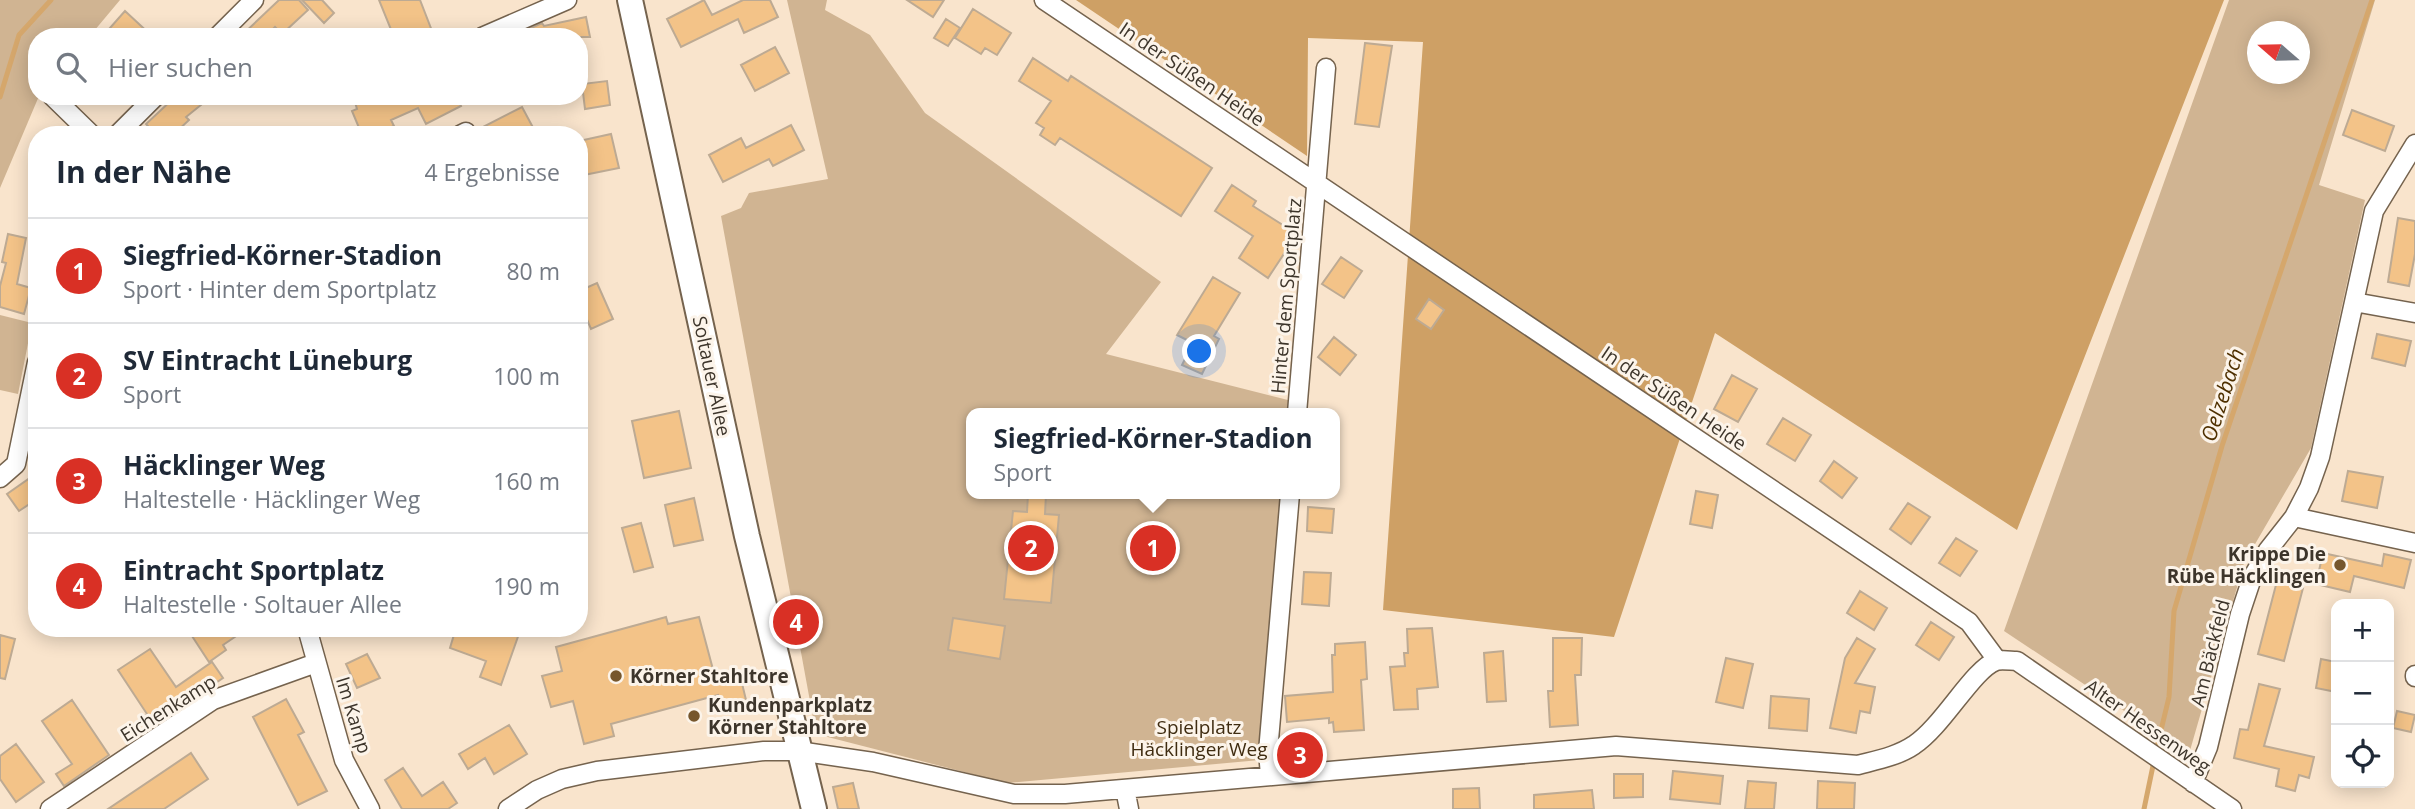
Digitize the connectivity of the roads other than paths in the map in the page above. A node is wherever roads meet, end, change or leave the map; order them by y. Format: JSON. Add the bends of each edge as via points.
{"nodes":[{"id":1,"x":254,"y":0,"type":"edge"},
{"id":2,"x":567,"y":0,"type":"edge"},
{"id":3,"x":630,"y":0,"type":"edge"},
{"id":4,"x":1044,"y":0,"type":"edge"},
{"id":5,"x":226,"y":28,"type":"edge"},
{"id":6,"x":503,"y":28,"type":"edge"},
{"id":7,"x":1326,"y":68,"type":"dead end"},
{"id":8,"x":61,"y":105,"type":"edge"},
{"id":9,"x":147,"y":105,"type":"edge"},
{"id":10,"x":83,"y":126,"type":"edge"},
{"id":11,"x":126,"y":126,"type":"edge"},
{"id":12,"x":2415,"y":144,"type":"edge"},
{"id":13,"x":1317,"y":183,"type":"junction"},
{"id":14,"x":2354,"y":302,"type":"junction"},
{"id":15,"x":2415,"y":313,"type":"edge"},
{"id":16,"x":1297,"y":408,"type":"edge"},
{"id":17,"x":28,"y":437,"type":"edge"},
{"id":18,"x":0,"y":478,"type":"edge"},
{"id":19,"x":1290,"y":499,"type":"edge"},
{"id":20,"x":2294,"y":517,"type":"junction"},
{"id":21,"x":2415,"y":543,"type":"edge"},
{"id":22,"x":309,"y":637,"type":"edge"},
{"id":23,"x":1997,"y":660,"type":"junction"},
{"id":24,"x":316,"y":663,"type":"junction"},
{"id":25,"x":798,"y":751,"type":"junction"},
{"id":26,"x":1270,"y":775,"type":"junction"},
{"id":27,"x":2193,"y":783,"type":"junction"},
{"id":28,"x":1125,"y":789,"type":"junction"},
{"id":29,"x":50,"y":809,"type":"edge"},
{"id":30,"x":370,"y":809,"type":"edge"},
{"id":31,"x":508,"y":809,"type":"edge"},
{"id":32,"x":814,"y":809,"type":"edge"},
{"id":33,"x":1129,"y":809,"type":"edge"},
{"id":34,"x":2232,"y":809,"type":"edge"}],
"edges":[{"from":1,"to":5,"type":"street"},
{"from":2,"to":6,"type":"street"},
{"from":3,"to":25,"type":"street","name":"Soltauer Allee"},
{"from":4,"to":13,"type":"street","name":"In der Süßen Heide"},
{"from":7,"to":13,"type":"street"},
{"from":8,"to":10,"type":"street"},
{"from":9,"to":11,"type":"street"},
{"from":12,"to":14,"type":"street","name":"Am Bäckfeld","via":[[2374,211]]},
{"from":13,"to":16,"type":"street","name":"Hinter dem Sportplatz"},
{"from":13,"to":23,"type":"street","name":"In der Süßen Heide","via":[[1969,622]]},
{"from":14,"to":15,"type":"street"},
{"from":14,"to":20,"type":"street","name":"Am Bäckfeld","via":[[2320,457]]},
{"from":17,"to":18,"type":"street","via":[[16,464]]},
{"from":19,"to":26,"type":"street","via":[[1268,752]]},
{"from":20,"to":21,"type":"street"},
{"from":20,"to":27,"type":"street","name":"Am Bäckfeld","via":[[2252,578],[2208,747]]},
{"from":22,"to":24,"type":"street","name":"Im Kamp"},
{"from":23,"to":26,"type":"street","via":[[1979,671],[1940,724],[1914,745],[1858,765],[1616,746]]},
{"from":23,"to":27,"type":"street","name":"Alter Hessenweg","via":[[2017,661]]},
{"from":24,"to":29,"type":"street","name":"Eichenkamp","via":[[213,700]]},
{"from":24,"to":30,"type":"street","name":"Im Kamp","via":[[344,760]]},
{"from":25,"to":28,"type":"street","via":[[873,762],[1014,794]]},
{"from":25,"to":31,"type":"street","via":[[720,755],[597,771],[562,779]]},
{"from":25,"to":32,"type":"street","name":"Soltauer Allee"},
{"from":26,"to":28,"type":"street"},
{"from":27,"to":34,"type":"street","name":"Alter Hessenweg"},
{"from":28,"to":33,"type":"street"}]}
